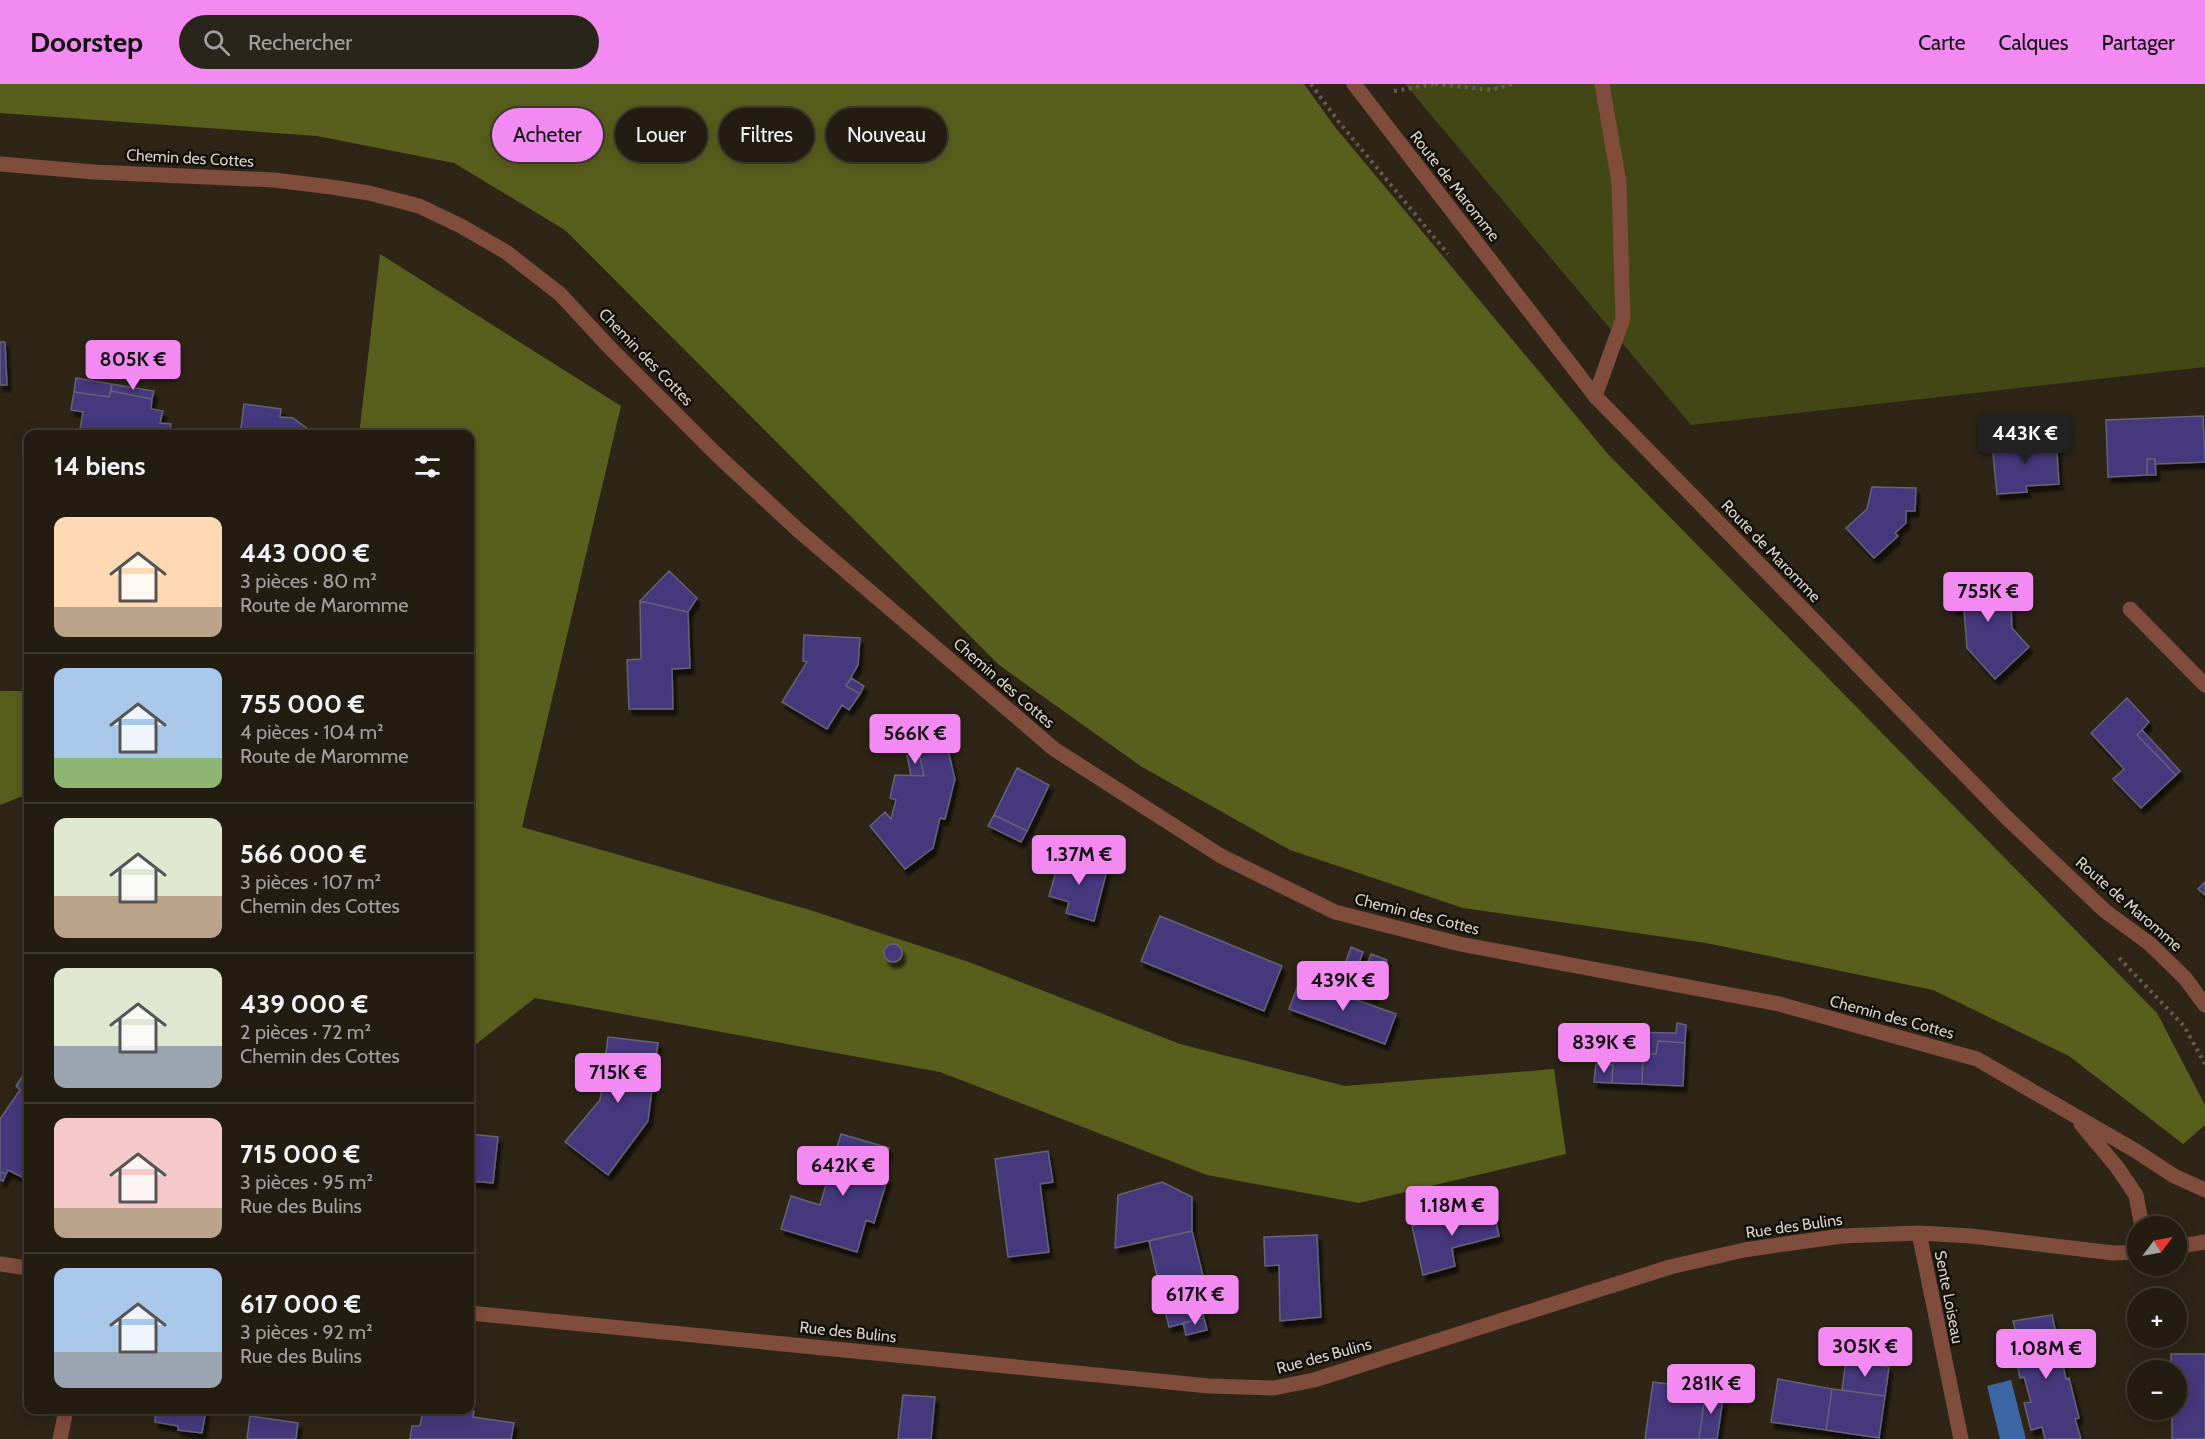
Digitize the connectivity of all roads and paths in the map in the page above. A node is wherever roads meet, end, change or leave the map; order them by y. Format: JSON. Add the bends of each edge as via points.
{"nodes":[{"id":1,"x":1354,"y":84,"type":"edge"},
{"id":2,"x":1434,"y":84,"type":"edge"},
{"id":3,"x":1513,"y":84,"type":"edge"},
{"id":4,"x":1602,"y":84,"type":"edge"},
{"id":5,"x":1386,"y":92,"type":"dead end"},
{"id":6,"x":1344,"y":119,"type":"dead end"},
{"id":7,"x":1339,"y":122,"type":"dead end"},
{"id":8,"x":0,"y":164,"type":"edge"},
{"id":9,"x":1595,"y":396,"type":"junction"},
{"id":10,"x":2130,"y":609,"type":"dead end"},
{"id":11,"x":2205,"y":685,"type":"edge"},
{"id":12,"x":2205,"y":1005,"type":"edge"},
{"id":13,"x":2076,"y":1117,"type":"junction"},
{"id":14,"x":2205,"y":1190,"type":"edge"},
{"id":15,"x":2140,"y":1216,"type":"edge"},
{"id":16,"x":1919,"y":1233,"type":"junction"},
{"id":17,"x":2205,"y":1242,"type":"edge"},
{"id":18,"x":2187,"y":1245,"type":"edge"},
{"id":19,"x":2127,"y":1252,"type":"edge"},
{"id":20,"x":0,"y":1264,"type":"edge"},
{"id":21,"x":24,"y":1267,"type":"edge"},
{"id":22,"x":474,"y":1313,"type":"edge"},
{"id":23,"x":65,"y":1414,"type":"edge"},
{"id":24,"x":60,"y":1439,"type":"edge"},
{"id":25,"x":1961,"y":1439,"type":"edge"}],
"edges":[{"from":1,"to":9,"type":"street","name":"Route de Maromme"},
{"from":2,"to":3,"type":"path","via":[[1492,90]]},
{"from":2,"to":5,"type":"path"},
{"from":4,"to":9,"type":"street","via":[[1619,183],[1623,319]]},
{"from":6,"to":7,"type":"path"},
{"from":8,"to":13,"type":"street","name":"Chemin des Cottes","via":[[274,180],[369,193],[419,206],[506,252],[560,294],[699,437],[798,530],[1054,749],[1221,856],[1335,912],[1460,944],[1779,1004],[1977,1059]]},
{"from":9,"to":12,"type":"street","name":"Route de Maromme","via":[[2007,818],[2105,911],[2150,944],[2185,978]]},
{"from":10,"to":11,"type":"street"},
{"from":13,"to":14,"type":"street","name":"Chemin des Cottes"},
{"from":13,"to":15,"type":"street","name":"Chemin des Cottes","via":[[2136,1196]]},
{"from":16,"to":19,"type":"street","name":"Rue des Bulins"},
{"from":16,"to":22,"type":"street","name":"Rue des Bulins","via":[[1842,1236],[1744,1250],[1670,1268],[1314,1380],[1274,1388],[1209,1386]]},
{"from":16,"to":25,"type":"street","name":"Sente Loiseau"},
{"from":17,"to":18,"type":"street"},
{"from":20,"to":21,"type":"street"},
{"from":23,"to":24,"type":"street"}]}
